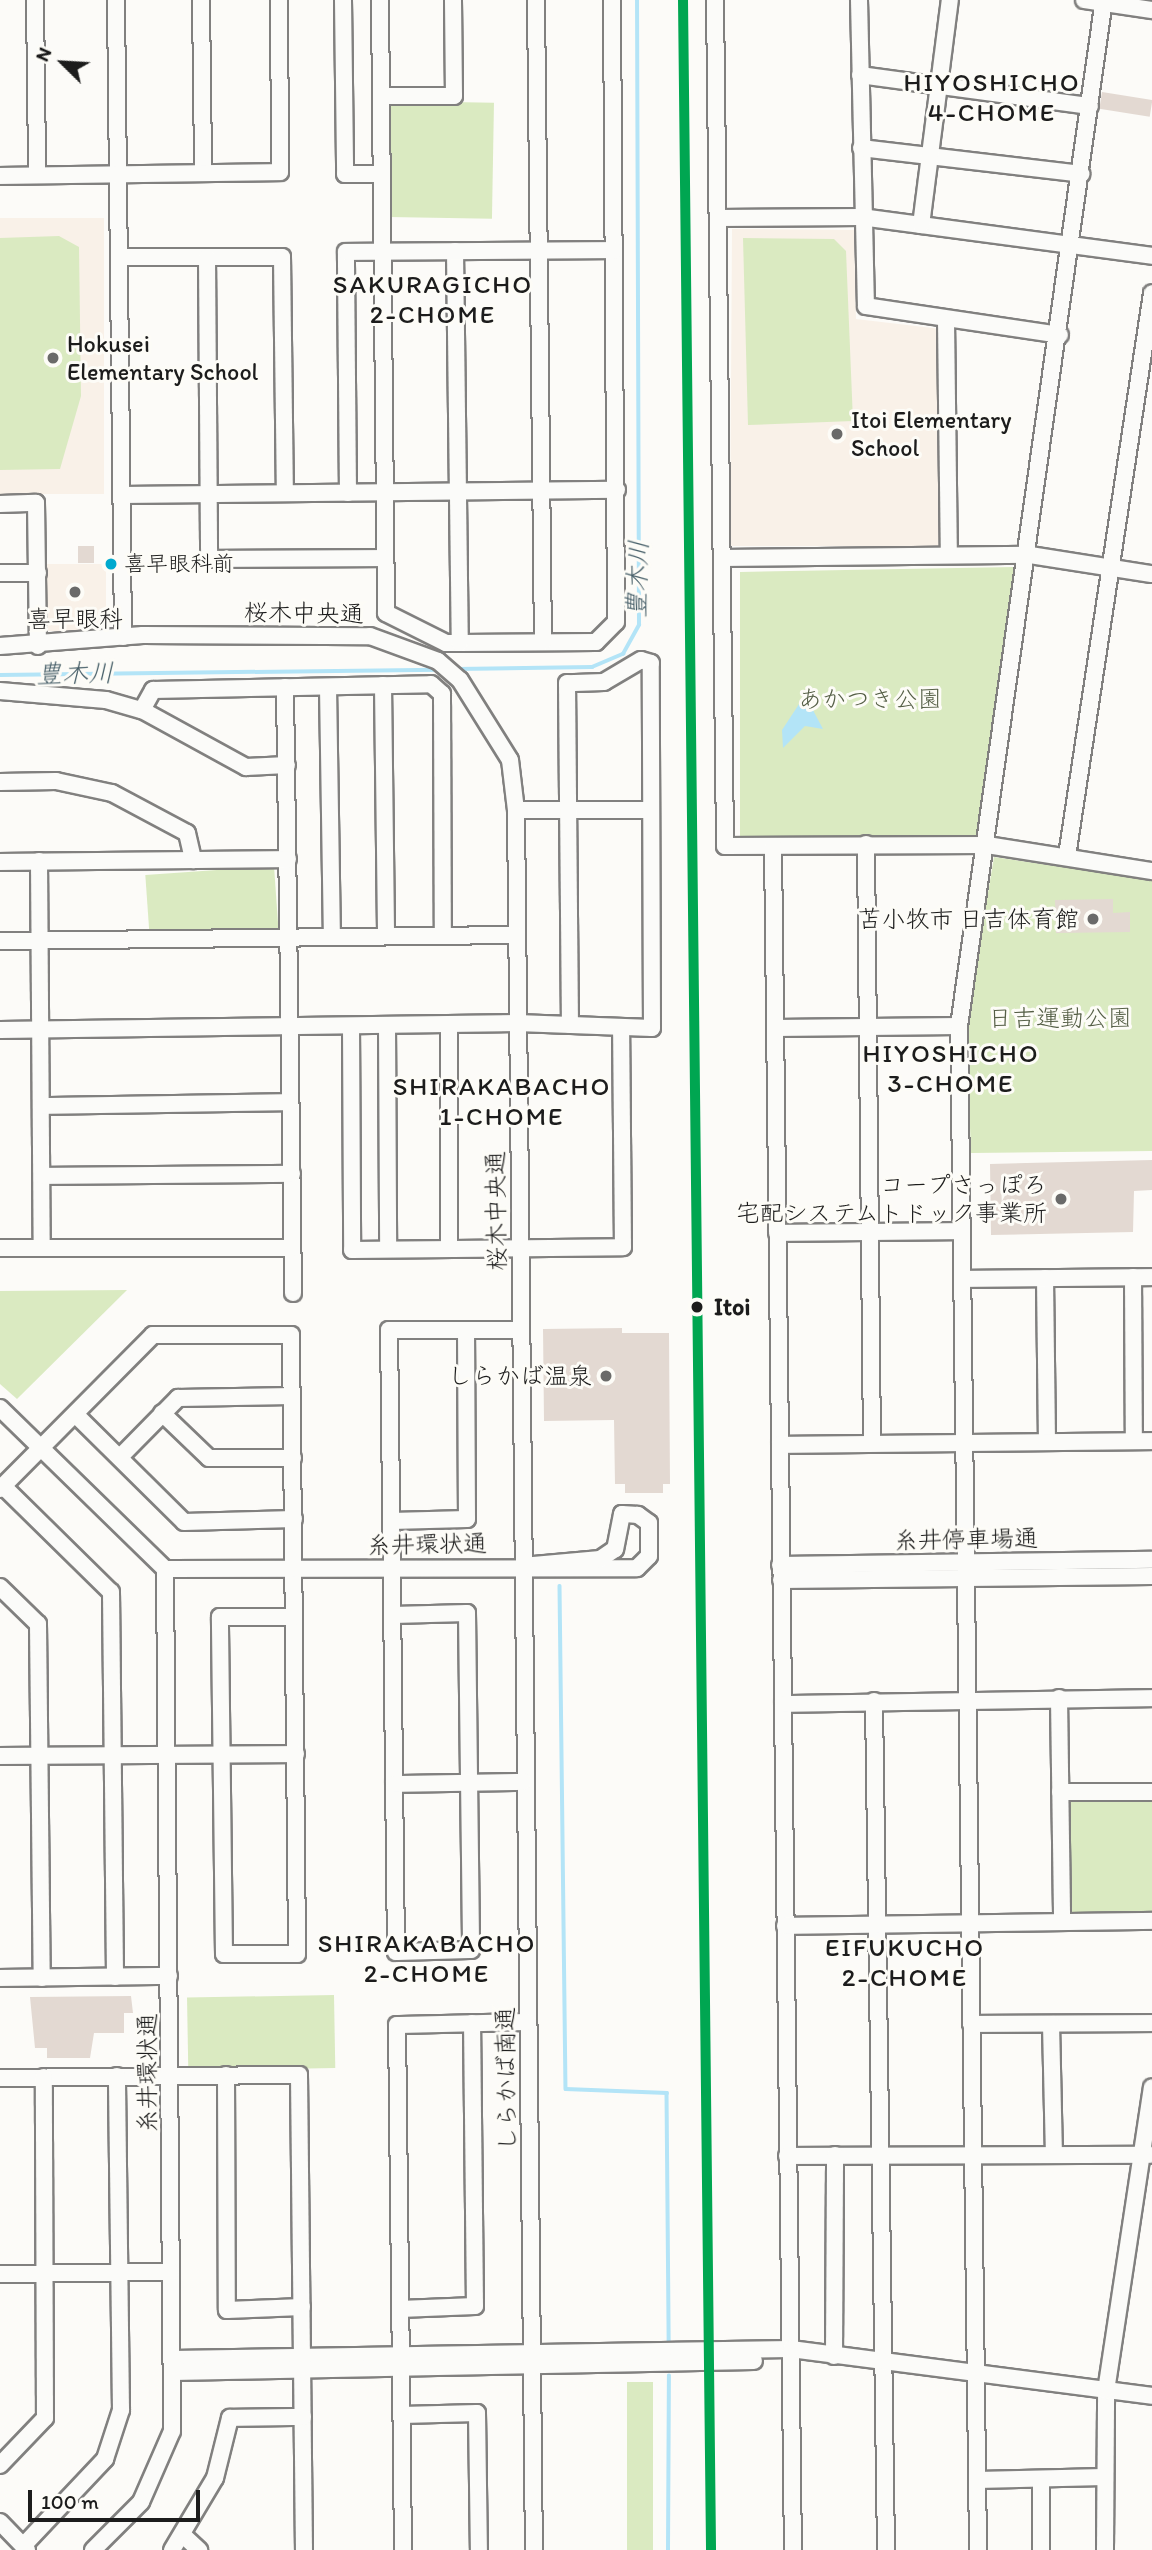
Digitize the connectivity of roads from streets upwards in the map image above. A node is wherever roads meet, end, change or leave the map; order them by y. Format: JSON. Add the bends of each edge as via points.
{"nodes":[{"id":1,"x":35,"y":0,"type":"edge"},
{"id":2,"x":116,"y":0,"type":"edge"},
{"id":3,"x":201,"y":0,"type":"edge"},
{"id":4,"x":279,"y":0,"type":"edge"},
{"id":5,"x":343,"y":0,"type":"edge"},
{"id":6,"x":380,"y":0,"type":"edge"},
{"id":7,"x":453,"y":0,"type":"edge"},
{"id":8,"x":536,"y":0,"type":"edge"},
{"id":9,"x":612,"y":0,"type":"edge"},
{"id":10,"x":715,"y":0,"type":"edge"},
{"id":11,"x":859,"y":0,"type":"edge"},
{"id":12,"x":950,"y":0,"type":"edge"},
{"id":13,"x":1084,"y":0,"type":"edge"},
{"id":14,"x":1104,"y":1,"type":"edge"},
{"id":15,"x":1152,"y":10,"type":"edge"},
{"id":16,"x":860,"y":75,"type":"junction"},
{"id":17,"x":938,"y":86,"type":"junction"},
{"id":18,"x":381,"y":96,"type":"junction"},
{"id":19,"x":1090,"y":106,"type":"junction"},
{"id":20,"x":861,"y":148,"type":"junction"},
{"id":21,"x":930,"y":155,"type":"junction"},
{"id":22,"x":203,"y":173,"type":"junction"},
{"id":23,"x":381,"y":174,"type":"junction"},
{"id":24,"x":1081,"y":174,"type":"junction"},
{"id":25,"x":37,"y":175,"type":"junction"},
{"id":26,"x":118,"y":175,"type":"junction"},
{"id":27,"x":0,"y":176,"type":"edge"},
{"id":28,"x":861,"y":217,"type":"junction"},
{"id":29,"x":718,"y":218,"type":"junction"},
{"id":30,"x":921,"y":225,"type":"junction"},
{"id":31,"x":1072,"y":243,"type":"junction"},
{"id":32,"x":538,"y":250,"type":"junction"},
{"id":33,"x":614,"y":250,"type":"junction"},
{"id":34,"x":382,"y":251,"type":"junction"},
{"id":35,"x":455,"y":251,"type":"junction"},
{"id":36,"x":1152,"y":256,"type":"edge"},
{"id":37,"x":119,"y":257,"type":"junction"},
{"id":38,"x":207,"y":257,"type":"junction"},
{"id":39,"x":1152,"y":293,"type":"edge"},
{"id":40,"x":946,"y":320,"type":"junction"},
{"id":41,"x":1060,"y":335,"type":"junction"},
{"id":42,"x":617,"y":490,"type":"junction"},
{"id":43,"x":459,"y":491,"type":"junction"},
{"id":44,"x":541,"y":491,"type":"junction"},
{"id":45,"x":384,"y":492,"type":"junction"},
{"id":46,"x":285,"y":493,"type":"junction"},
{"id":47,"x":348,"y":493,"type":"junction"},
{"id":48,"x":209,"y":494,"type":"junction"},
{"id":49,"x":122,"y":495,"type":"junction"},
{"id":50,"x":0,"y":504,"type":"edge"},
{"id":51,"x":949,"y":555,"type":"junction"},
{"id":52,"x":1030,"y":555,"type":"junction"},
{"id":53,"x":385,"y":558,"type":"junction"},
{"id":54,"x":722,"y":558,"type":"junction"},
{"id":55,"x":1110,"y":567,"type":"junction"},
{"id":56,"x":0,"y":573,"type":"edge"},
{"id":57,"x":37,"y":573,"type":"junction"},
{"id":58,"x":1152,"y":574,"type":"edge"},
{"id":59,"x":123,"y":637,"type":"junction"},
{"id":60,"x":543,"y":642,"type":"junction"},
{"id":61,"x":460,"y":643,"type":"junction"},
{"id":62,"x":0,"y":646,"type":"edge"},
{"id":63,"x":38,"y":646,"type":"junction"},
{"id":64,"x":383,"y":685,"type":"junction"},
{"id":65,"x":285,"y":687,"type":"junction"},
{"id":66,"x":328,"y":687,"type":"junction"},
{"id":67,"x":0,"y":691,"type":"edge"},
{"id":68,"x":142,"y":710,"type":"junction"},
{"id":69,"x":287,"y":765,"type":"junction"},
{"id":70,"x":0,"y":782,"type":"edge"},
{"id":71,"x":516,"y":810,"type":"junction"},
{"id":72,"x":569,"y":810,"type":"junction"},
{"id":73,"x":651,"y":810,"type":"junction"},
{"id":74,"x":866,"y":844,"type":"junction"},
{"id":75,"x":987,"y":845,"type":"junction"},
{"id":76,"x":773,"y":846,"type":"junction"},
{"id":77,"x":1067,"y":856,"type":"junction"},
{"id":78,"x":288,"y":859,"type":"junction"},
{"id":79,"x":193,"y":860,"type":"junction"},
{"id":80,"x":39,"y":861,"type":"junction"},
{"id":81,"x":0,"y":862,"type":"edge"},
{"id":82,"x":1152,"y":868,"type":"edge"},
{"id":83,"x":443,"y":935,"type":"junction"},
{"id":84,"x":516,"y":935,"type":"junction"},
{"id":85,"x":332,"y":936,"type":"junction"},
{"id":86,"x":386,"y":936,"type":"junction"},
{"id":87,"x":289,"y":937,"type":"junction"},
{"id":88,"x":40,"y":940,"type":"junction"},
{"id":89,"x":0,"y":941,"type":"edge"},
{"id":90,"x":517,"y":1023,"type":"junction"},
{"id":91,"x":387,"y":1025,"type":"junction"},
{"id":92,"x":449,"y":1025,"type":"junction"},
{"id":93,"x":570,"y":1025,"type":"junction"},
{"id":94,"x":351,"y":1026,"type":"junction"},
{"id":95,"x":867,"y":1026,"type":"junction"},
{"id":96,"x":959,"y":1026,"type":"junction"},
{"id":97,"x":621,"y":1027,"type":"junction"},
{"id":98,"x":288,"y":1028,"type":"junction"},
{"id":99,"x":775,"y":1028,"type":"junction"},
{"id":100,"x":42,"y":1029,"type":"junction"},
{"id":101,"x":0,"y":1030,"type":"edge"},
{"id":102,"x":290,"y":1102,"type":"junction"},
{"id":103,"x":42,"y":1106,"type":"junction"},
{"id":104,"x":292,"y":1174,"type":"junction"},
{"id":105,"x":43,"y":1176,"type":"junction"},
{"id":106,"x":962,"y":1231,"type":"junction"},
{"id":107,"x":870,"y":1232,"type":"junction"},
{"id":108,"x":777,"y":1233,"type":"junction"},
{"id":109,"x":42,"y":1247,"type":"junction"},
{"id":110,"x":0,"y":1248,"type":"edge"},
{"id":111,"x":292,"y":1248,"type":"junction"},
{"id":112,"x":520,"y":1248,"type":"junction"},
{"id":113,"x":449,"y":1249,"type":"junction"},
{"id":114,"x":388,"y":1250,"type":"junction"},
{"id":115,"x":1133,"y":1277,"type":"junction"},
{"id":116,"x":1152,"y":1277,"type":"edge"},
{"id":117,"x":1045,"y":1278,"type":"junction"},
{"id":118,"x":964,"y":1279,"type":"junction"},
{"id":119,"x":293,"y":1293,"type":"dead end"},
{"id":120,"x":466,"y":1330,"type":"junction"},
{"id":121,"x":520,"y":1330,"type":"junction"},
{"id":122,"x":292,"y":1396,"type":"junction"},
{"id":123,"x":0,"y":1408,"type":"edge"},
{"id":124,"x":162,"y":1413,"type":"junction"},
{"id":125,"x":75,"y":1414,"type":"junction"},
{"id":126,"x":1047,"y":1441,"type":"junction"},
{"id":127,"x":1134,"y":1441,"type":"junction"},
{"id":128,"x":1152,"y":1441,"type":"edge"},
{"id":129,"x":872,"y":1443,"type":"junction"},
{"id":130,"x":964,"y":1443,"type":"junction"},
{"id":131,"x":780,"y":1445,"type":"junction"},
{"id":132,"x":41,"y":1448,"type":"junction"},
{"id":133,"x":120,"y":1457,"type":"junction"},
{"id":134,"x":293,"y":1458,"type":"junction"},
{"id":135,"x":1,"y":1487,"type":"edge"},
{"id":136,"x":294,"y":1519,"type":"junction"},
{"id":137,"x":391,"y":1521,"type":"junction"},
{"id":138,"x":1152,"y":1560,"type":"edge"},
{"id":139,"x":967,"y":1562,"type":"junction"},
{"id":140,"x":392,"y":1566,"type":"junction"},
{"id":141,"x":522,"y":1566,"type":"junction"},
{"id":142,"x":165,"y":1569,"type":"junction"},
{"id":143,"x":293,"y":1569,"type":"junction"},
{"id":144,"x":781,"y":1573,"type":"junction"},
{"id":145,"x":1152,"y":1576,"type":"edge"},
{"id":146,"x":967,"y":1579,"type":"junction"},
{"id":147,"x":0,"y":1587,"type":"edge"},
{"id":148,"x":393,"y":1615,"type":"junction"},
{"id":149,"x":294,"y":1617,"type":"junction"},
{"id":150,"x":1152,"y":1698,"type":"edge"},
{"id":151,"x":967,"y":1699,"type":"junction"},
{"id":152,"x":1059,"y":1699,"type":"junction"},
{"id":153,"x":874,"y":1701,"type":"junction"},
{"id":154,"x":783,"y":1704,"type":"junction"},
{"id":155,"x":167,"y":1754,"type":"junction"},
{"id":156,"x":296,"y":1754,"type":"junction"},
{"id":157,"x":40,"y":1755,"type":"junction"},
{"id":158,"x":113,"y":1755,"type":"junction"},
{"id":159,"x":221,"y":1755,"type":"junction"},
{"id":160,"x":0,"y":1756,"type":"edge"},
{"id":161,"x":523,"y":1782,"type":"junction"},
{"id":162,"x":470,"y":1783,"type":"junction"},
{"id":163,"x":394,"y":1784,"type":"junction"},
{"id":164,"x":1060,"y":1792,"type":"junction"},
{"id":165,"x":1152,"y":1792,"type":"edge"},
{"id":166,"x":1152,"y":1921,"type":"edge"},
{"id":167,"x":1062,"y":1922,"type":"junction"},
{"id":168,"x":970,"y":1924,"type":"junction"},
{"id":169,"x":785,"y":1926,"type":"junction"},
{"id":170,"x":878,"y":1926,"type":"junction"},
{"id":171,"x":169,"y":1976,"type":"junction"},
{"id":172,"x":115,"y":1977,"type":"junction"},
{"id":173,"x":0,"y":1978,"type":"edge"},
{"id":174,"x":42,"y":1978,"type":"junction"},
{"id":175,"x":528,"y":2022,"type":"junction"},
{"id":176,"x":472,"y":2023,"type":"junction"},
{"id":177,"x":1152,"y":2023,"type":"edge"},
{"id":178,"x":971,"y":2024,"type":"junction"},
{"id":179,"x":1051,"y":2024,"type":"junction"},
{"id":180,"x":226,"y":2075,"type":"junction"},
{"id":181,"x":117,"y":2076,"type":"junction"},
{"id":182,"x":170,"y":2076,"type":"junction"},
{"id":183,"x":44,"y":2077,"type":"junction"},
{"id":184,"x":0,"y":2078,"type":"edge"},
{"id":185,"x":1152,"y":2087,"type":"edge"},
{"id":186,"x":1054,"y":2154,"type":"junction"},
{"id":187,"x":1147,"y":2154,"type":"edge"},
{"id":188,"x":835,"y":2155,"type":"junction"},
{"id":189,"x":880,"y":2155,"type":"junction"},
{"id":190,"x":974,"y":2155,"type":"junction"},
{"id":191,"x":787,"y":2156,"type":"junction"},
{"id":192,"x":171,"y":2272,"type":"junction"},
{"id":193,"x":0,"y":2274,"type":"edge"},
{"id":194,"x":45,"y":2274,"type":"junction"},
{"id":195,"x":119,"y":2274,"type":"junction"},
{"id":196,"x":302,"y":2307,"type":"junction"},
{"id":197,"x":400,"y":2309,"type":"junction"},
{"id":198,"x":791,"y":2355,"type":"junction"},
{"id":199,"x":834,"y":2356,"type":"junction"},
{"id":200,"x":530,"y":2359,"type":"junction"},
{"id":201,"x":400,"y":2361,"type":"junction"},
{"id":202,"x":302,"y":2362,"type":"junction"},
{"id":203,"x":173,"y":2365,"type":"junction"},
{"id":204,"x":883,"y":2367,"type":"junction"},
{"id":205,"x":975,"y":2379,"type":"junction"},
{"id":206,"x":1106,"y":2395,"type":"junction"},
{"id":207,"x":1152,"y":2396,"type":"edge"},
{"id":208,"x":1152,"y":2407,"type":"edge"},
{"id":209,"x":401,"y":2415,"type":"junction"},
{"id":210,"x":303,"y":2417,"type":"junction"},
{"id":211,"x":0,"y":2465,"type":"edge"},
{"id":212,"x":1104,"y":2477,"type":"junction"},
{"id":213,"x":1041,"y":2479,"type":"junction"},
{"id":214,"x":977,"y":2480,"type":"junction"},
{"id":215,"x":0,"y":2522,"type":"edge"},
{"id":216,"x":184,"y":2536,"type":"junction"},
{"id":217,"x":25,"y":2548,"type":"edge"},
{"id":218,"x":93,"y":2550,"type":"edge"},
{"id":219,"x":172,"y":2550,"type":"edge"},
{"id":220,"x":199,"y":2550,"type":"edge"},
{"id":221,"x":304,"y":2550,"type":"edge"},
{"id":222,"x":403,"y":2550,"type":"edge"},
{"id":223,"x":479,"y":2550,"type":"edge"},
{"id":224,"x":534,"y":2550,"type":"edge"},
{"id":225,"x":793,"y":2550,"type":"edge"},
{"id":226,"x":886,"y":2550,"type":"edge"},
{"id":227,"x":978,"y":2550,"type":"edge"},
{"id":228,"x":1041,"y":2550,"type":"edge"},
{"id":229,"x":1105,"y":2550,"type":"edge"}],
"edges":[{"from":1,"to":25,"type":"street"},
{"from":2,"to":26,"type":"street"},
{"from":3,"to":22,"type":"street"},
{"from":4,"to":22,"type":"street","via":[[280,172]]},
{"from":5,"to":23,"type":"street","via":[[345,174]]},
{"from":6,"to":18,"type":"street"},
{"from":7,"to":18,"type":"street","via":[[454,96]]},
{"from":8,"to":32,"type":"street"},
{"from":9,"to":33,"type":"street"},
{"from":10,"to":29,"type":"street"},
{"from":11,"to":16,"type":"street"},
{"from":12,"to":17,"type":"street"},
{"from":13,"to":14,"type":"street"},
{"from":14,"to":15,"type":"street"},
{"from":14,"to":19,"type":"street"},
{"from":16,"to":17,"type":"street"},
{"from":16,"to":20,"type":"street"},
{"from":17,"to":19,"type":"street"},
{"from":17,"to":21,"type":"street"},
{"from":18,"to":23,"type":"street"},
{"from":19,"to":24,"type":"street"},
{"from":20,"to":21,"type":"street"},
{"from":20,"to":28,"type":"street"},
{"from":21,"to":24,"type":"street"},
{"from":21,"to":30,"type":"street"},
{"from":22,"to":26,"type":"street"},
{"from":23,"to":34,"type":"street"},
{"from":24,"to":31,"type":"street"},
{"from":25,"to":26,"type":"street"},
{"from":25,"to":27,"type":"street"},
{"from":26,"to":37,"type":"street"},
{"from":28,"to":29,"type":"street"},
{"from":28,"to":30,"type":"street"},
{"from":28,"to":40,"type":"street","via":[[868,310]]},
{"from":29,"to":54,"type":"street"},
{"from":30,"to":31,"type":"street"},
{"from":31,"to":36,"type":"street"},
{"from":31,"to":41,"type":"street"},
{"from":32,"to":33,"type":"street"},
{"from":32,"to":35,"type":"street"},
{"from":32,"to":44,"type":"street"},
{"from":33,"to":42,"type":"street"},
{"from":34,"to":35,"type":"street"},
{"from":34,"to":45,"type":"street"},
{"from":34,"to":47,"type":"street","via":[[346,252]]},
{"from":35,"to":43,"type":"street"},
{"from":37,"to":38,"type":"street"},
{"from":37,"to":49,"type":"street"},
{"from":38,"to":46,"type":"street","via":[[282,257]]},
{"from":38,"to":48,"type":"street"},
{"from":39,"to":55,"type":"street"},
{"from":40,"to":41,"type":"street"},
{"from":40,"to":51,"type":"street"},
{"from":41,"to":52,"type":"street"},
{"from":42,"to":44,"type":"street"},
{"from":42,"to":60,"type":"street","via":[[616,622],[596,642]]},
{"from":43,"to":44,"type":"street"},
{"from":43,"to":45,"type":"street"},
{"from":43,"to":61,"type":"street"},
{"from":44,"to":60,"type":"street"},
{"from":45,"to":47,"type":"street"},
{"from":45,"to":53,"type":"street"},
{"from":46,"to":47,"type":"street"},
{"from":46,"to":48,"type":"street"},
{"from":48,"to":49,"type":"street"},
{"from":48,"to":53,"type":"street","via":[[209,559]]},
{"from":49,"to":59,"type":"street"},
{"from":50,"to":57,"type":"street","via":[[36,503]]},
{"from":51,"to":52,"type":"street"},
{"from":51,"to":54,"type":"street"},
{"from":52,"to":55,"type":"street"},
{"from":52,"to":75,"type":"street"},
{"from":53,"to":61,"type":"street","via":[[389,618]]},
{"from":54,"to":76,"type":"street","via":[[724,846]]},
{"from":55,"to":58,"type":"street"},
{"from":55,"to":77,"type":"street"},
{"from":56,"to":57,"type":"street"},
{"from":57,"to":63,"type":"street"},
{"from":59,"to":63,"type":"street","name":"桜木中央通"},
{"from":59,"to":71,"type":"street","name":"桜木中央通","via":[[348,634],[405,646],[438,661],[460,680],[501,737]]},
{"from":60,"to":61,"type":"street"},
{"from":62,"to":63,"type":"street","name":"桜木中央通"},
{"from":64,"to":66,"type":"street"},
{"from":64,"to":83,"type":"street","via":[[431,684],[442,694]]},
{"from":64,"to":86,"type":"street"},
{"from":65,"to":66,"type":"street"},
{"from":65,"to":68,"type":"street","via":[[153,690]]},
{"from":65,"to":69,"type":"street"},
{"from":66,"to":85,"type":"street"},
{"from":67,"to":68,"type":"street","via":[[38,690]]},
{"from":68,"to":69,"type":"street","via":[[246,767]]},
{"from":69,"to":78,"type":"street"},
{"from":70,"to":79,"type":"street","via":[[56,781],[112,793],[187,833]]},
{"from":71,"to":72,"type":"street"},
{"from":71,"to":84,"type":"street","name":"桜木中央通"},
{"from":72,"to":73,"type":"street"},
{"from":72,"to":73,"type":"street","via":[[567,683],[604,682],[641,660],[651,663]]},
{"from":72,"to":93,"type":"street"},
{"from":73,"to":97,"type":"street","via":[[652,1028]]},
{"from":74,"to":75,"type":"street"},
{"from":74,"to":76,"type":"street"},
{"from":74,"to":95,"type":"street"},
{"from":75,"to":77,"type":"street"},
{"from":75,"to":96,"type":"street"},
{"from":76,"to":99,"type":"street"},
{"from":77,"to":82,"type":"street"},
{"from":78,"to":79,"type":"street"},
{"from":78,"to":87,"type":"street"},
{"from":79,"to":80,"type":"street"},
{"from":80,"to":81,"type":"street"},
{"from":80,"to":88,"type":"street"},
{"from":83,"to":84,"type":"street"},
{"from":83,"to":86,"type":"street"},
{"from":84,"to":90,"type":"street","name":"桜木中央通"},
{"from":85,"to":86,"type":"street"},
{"from":85,"to":87,"type":"street"},
{"from":87,"to":88,"type":"street"},
{"from":87,"to":98,"type":"street"},
{"from":88,"to":89,"type":"street"},
{"from":88,"to":100,"type":"street"},
{"from":90,"to":92,"type":"street"},
{"from":90,"to":93,"type":"street"},
{"from":90,"to":112,"type":"street","name":"桜木中央通"},
{"from":91,"to":92,"type":"street"},
{"from":91,"to":94,"type":"street"},
{"from":91,"to":114,"type":"street"},
{"from":92,"to":113,"type":"street"},
{"from":93,"to":97,"type":"street"},
{"from":94,"to":98,"type":"street"},
{"from":94,"to":114,"type":"street","via":[[352,1250]]},
{"from":95,"to":96,"type":"street"},
{"from":95,"to":99,"type":"street"},
{"from":95,"to":107,"type":"street"},
{"from":96,"to":106,"type":"street"},
{"from":97,"to":112,"type":"street","via":[[623,1247]]},
{"from":98,"to":100,"type":"street"},
{"from":98,"to":102,"type":"street"},
{"from":99,"to":108,"type":"street"},
{"from":100,"to":101,"type":"street"},
{"from":100,"to":103,"type":"street"},
{"from":102,"to":103,"type":"street"},
{"from":102,"to":104,"type":"street"},
{"from":103,"to":105,"type":"street"},
{"from":104,"to":105,"type":"street"},
{"from":104,"to":111,"type":"street"},
{"from":105,"to":109,"type":"street"},
{"from":106,"to":107,"type":"street"},
{"from":106,"to":118,"type":"street"},
{"from":107,"to":108,"type":"street"},
{"from":107,"to":129,"type":"street"},
{"from":108,"to":131,"type":"street"},
{"from":109,"to":110,"type":"street"},
{"from":109,"to":111,"type":"street"},
{"from":111,"to":119,"type":"street"},
{"from":112,"to":113,"type":"street"},
{"from":112,"to":121,"type":"street","name":"桜木中央通"},
{"from":113,"to":114,"type":"street"},
{"from":115,"to":116,"type":"street"},
{"from":115,"to":117,"type":"street"},
{"from":115,"to":127,"type":"street"},
{"from":117,"to":118,"type":"street"},
{"from":117,"to":126,"type":"street"},
{"from":118,"to":130,"type":"street"},
{"from":120,"to":121,"type":"street"},
{"from":120,"to":137,"type":"street","via":[[467,1519]]},
{"from":120,"to":137,"type":"street","via":[[390,1330]]},
{"from":121,"to":141,"type":"street","name":"桜木中央通"},
{"from":122,"to":124,"type":"street","via":[[177,1398]]},
{"from":122,"to":125,"type":"street","via":[[291,1335],[153,1335]]},
{"from":122,"to":134,"type":"street"},
{"from":123,"to":132,"type":"street"},
{"from":124,"to":133,"type":"street"},
{"from":124,"to":134,"type":"street","via":[[209,1458]]},
{"from":125,"to":132,"type":"street"},
{"from":125,"to":133,"type":"street"},
{"from":126,"to":127,"type":"street"},
{"from":126,"to":130,"type":"street"},
{"from":127,"to":128,"type":"street"},
{"from":129,"to":130,"type":"street"},
{"from":129,"to":131,"type":"street"},
{"from":130,"to":139,"type":"street"},
{"from":131,"to":144,"type":"street"},
{"from":132,"to":135,"type":"street"},
{"from":132,"to":142,"type":"street"},
{"from":133,"to":136,"type":"street","via":[[184,1522]]},
{"from":134,"to":136,"type":"street"},
{"from":135,"to":158,"type":"street","via":[[111,1592]]},
{"from":136,"to":143,"type":"street"},
{"from":137,"to":140,"type":"street"},
{"from":138,"to":139,"type":"street","name":"糸井停車場通"},
{"from":139,"to":144,"type":"street","name":"糸井停車場通"},
{"from":139,"to":146,"type":"street"},
{"from":140,"to":141,"type":"street","name":"糸井環状通"},
{"from":140,"to":143,"type":"street","name":"糸井環状通"},
{"from":140,"to":148,"type":"street"},
{"from":141,"to":141,"type":"street","via":[[600,1559],[615,1549],[622,1514],[649,1523],[649,1556],[637,1568],[539,1571]]},
{"from":141,"to":161,"type":"street","name":"しらかば南通"},
{"from":142,"to":143,"type":"street","name":"糸井環状通"},
{"from":142,"to":155,"type":"street","name":"糸井環状通"},
{"from":143,"to":149,"type":"street"},
{"from":144,"to":146,"type":"street","name":"糸井停車場通"},
{"from":144,"to":154,"type":"street"},
{"from":145,"to":146,"type":"street","name":"糸井停車場通"},
{"from":146,"to":151,"type":"street"},
{"from":147,"to":157,"type":"street","via":[[38,1624]]},
{"from":148,"to":162,"type":"street","via":[[467,1613]]},
{"from":148,"to":163,"type":"street"},
{"from":149,"to":156,"type":"street"},
{"from":149,"to":159,"type":"street","via":[[220,1617]]},
{"from":150,"to":152,"type":"street"},
{"from":151,"to":152,"type":"street"},
{"from":151,"to":153,"type":"street"},
{"from":151,"to":168,"type":"street"},
{"from":152,"to":164,"type":"street"},
{"from":153,"to":154,"type":"street"},
{"from":153,"to":170,"type":"street"},
{"from":154,"to":169,"type":"street"},
{"from":155,"to":158,"type":"street"},
{"from":155,"to":159,"type":"street"},
{"from":155,"to":171,"type":"street","name":"糸井環状通"},
{"from":156,"to":159,"type":"street"},
{"from":156,"to":159,"type":"street","via":[[297,1954],[224,1954]]},
{"from":157,"to":158,"type":"street"},
{"from":157,"to":160,"type":"street"},
{"from":157,"to":174,"type":"street"},
{"from":158,"to":172,"type":"street"},
{"from":161,"to":162,"type":"street"},
{"from":161,"to":175,"type":"street","name":"しらかば南通"},
{"from":162,"to":163,"type":"street"},
{"from":162,"to":163,"type":"street","via":[[471,1950],[396,1952]]},
{"from":164,"to":165,"type":"street"},
{"from":164,"to":167,"type":"street"},
{"from":166,"to":167,"type":"street"},
{"from":167,"to":168,"type":"street"},
{"from":168,"to":170,"type":"street"},
{"from":168,"to":178,"type":"street"},
{"from":169,"to":170,"type":"street"},
{"from":169,"to":191,"type":"street"},
{"from":170,"to":189,"type":"street"},
{"from":171,"to":172,"type":"street"},
{"from":171,"to":182,"type":"street","name":"糸井環状通"},
{"from":172,"to":174,"type":"street"},
{"from":173,"to":174,"type":"street"},
{"from":175,"to":176,"type":"street"},
{"from":175,"to":200,"type":"street","name":"しらかば南通"},
{"from":176,"to":197,"type":"street","via":[[475,2306]]},
{"from":176,"to":197,"type":"street","via":[[397,2025]]},
{"from":177,"to":179,"type":"street"},
{"from":178,"to":179,"type":"street"},
{"from":178,"to":190,"type":"street"},
{"from":179,"to":186,"type":"street"},
{"from":180,"to":182,"type":"street"},
{"from":180,"to":196,"type":"street","via":[[299,2075]]},
{"from":180,"to":196,"type":"street","via":[[227,2310]]},
{"from":181,"to":182,"type":"street"},
{"from":181,"to":183,"type":"street"},
{"from":181,"to":195,"type":"street"},
{"from":182,"to":192,"type":"street","name":"糸井環状通"},
{"from":183,"to":184,"type":"street"},
{"from":183,"to":194,"type":"street"},
{"from":185,"to":187,"type":"street"},
{"from":186,"to":187,"type":"street"},
{"from":186,"to":190,"type":"street"},
{"from":187,"to":206,"type":"street"},
{"from":188,"to":189,"type":"street"},
{"from":188,"to":191,"type":"street"},
{"from":188,"to":199,"type":"street"},
{"from":189,"to":190,"type":"street"},
{"from":189,"to":204,"type":"street"},
{"from":190,"to":205,"type":"street"},
{"from":191,"to":198,"type":"street"},
{"from":192,"to":195,"type":"street"},
{"from":192,"to":203,"type":"street","name":"糸井環状通"},
{"from":193,"to":194,"type":"street"},
{"from":194,"to":195,"type":"street"},
{"from":194,"to":211,"type":"street","via":[[45,2418]]},
{"from":195,"to":217,"type":"street","via":[[121,2410],[114,2436],[105,2459]]},
{"from":196,"to":202,"type":"street"},
{"from":197,"to":201,"type":"street"},
{"from":198,"to":199,"type":"street"},
{"from":198,"to":200,"type":"street"},
{"from":198,"to":204,"type":"street"},
{"from":198,"to":225,"type":"street"},
{"from":199,"to":204,"type":"street"},
{"from":200,"to":201,"type":"street"},
{"from":200,"to":224,"type":"street","name":"しらかば南通"},
{"from":201,"to":202,"type":"street"},
{"from":201,"to":209,"type":"street"},
{"from":202,"to":203,"type":"street"},
{"from":202,"to":210,"type":"street"},
{"from":203,"to":218,"type":"street","name":"糸井環状通","via":[[172,2431],[163,2461],[141,2502]]},
{"from":204,"to":205,"type":"street"},
{"from":204,"to":226,"type":"street"},
{"from":205,"to":206,"type":"street"},
{"from":205,"to":214,"type":"street"},
{"from":206,"to":207,"type":"street"},
{"from":206,"to":208,"type":"street"},
{"from":206,"to":212,"type":"street"},
{"from":209,"to":222,"type":"street"},
{"from":209,"to":223,"type":"street","via":[[477,2413]]},
{"from":210,"to":216,"type":"street","via":[[230,2418],[215,2478]]},
{"from":210,"to":221,"type":"street"},
{"from":212,"to":213,"type":"street"},
{"from":212,"to":229,"type":"street"},
{"from":213,"to":214,"type":"street"},
{"from":213,"to":228,"type":"street"},
{"from":214,"to":227,"type":"street"},
{"from":215,"to":217,"type":"street"},
{"from":216,"to":219,"type":"street"},
{"from":216,"to":220,"type":"street"}]}
